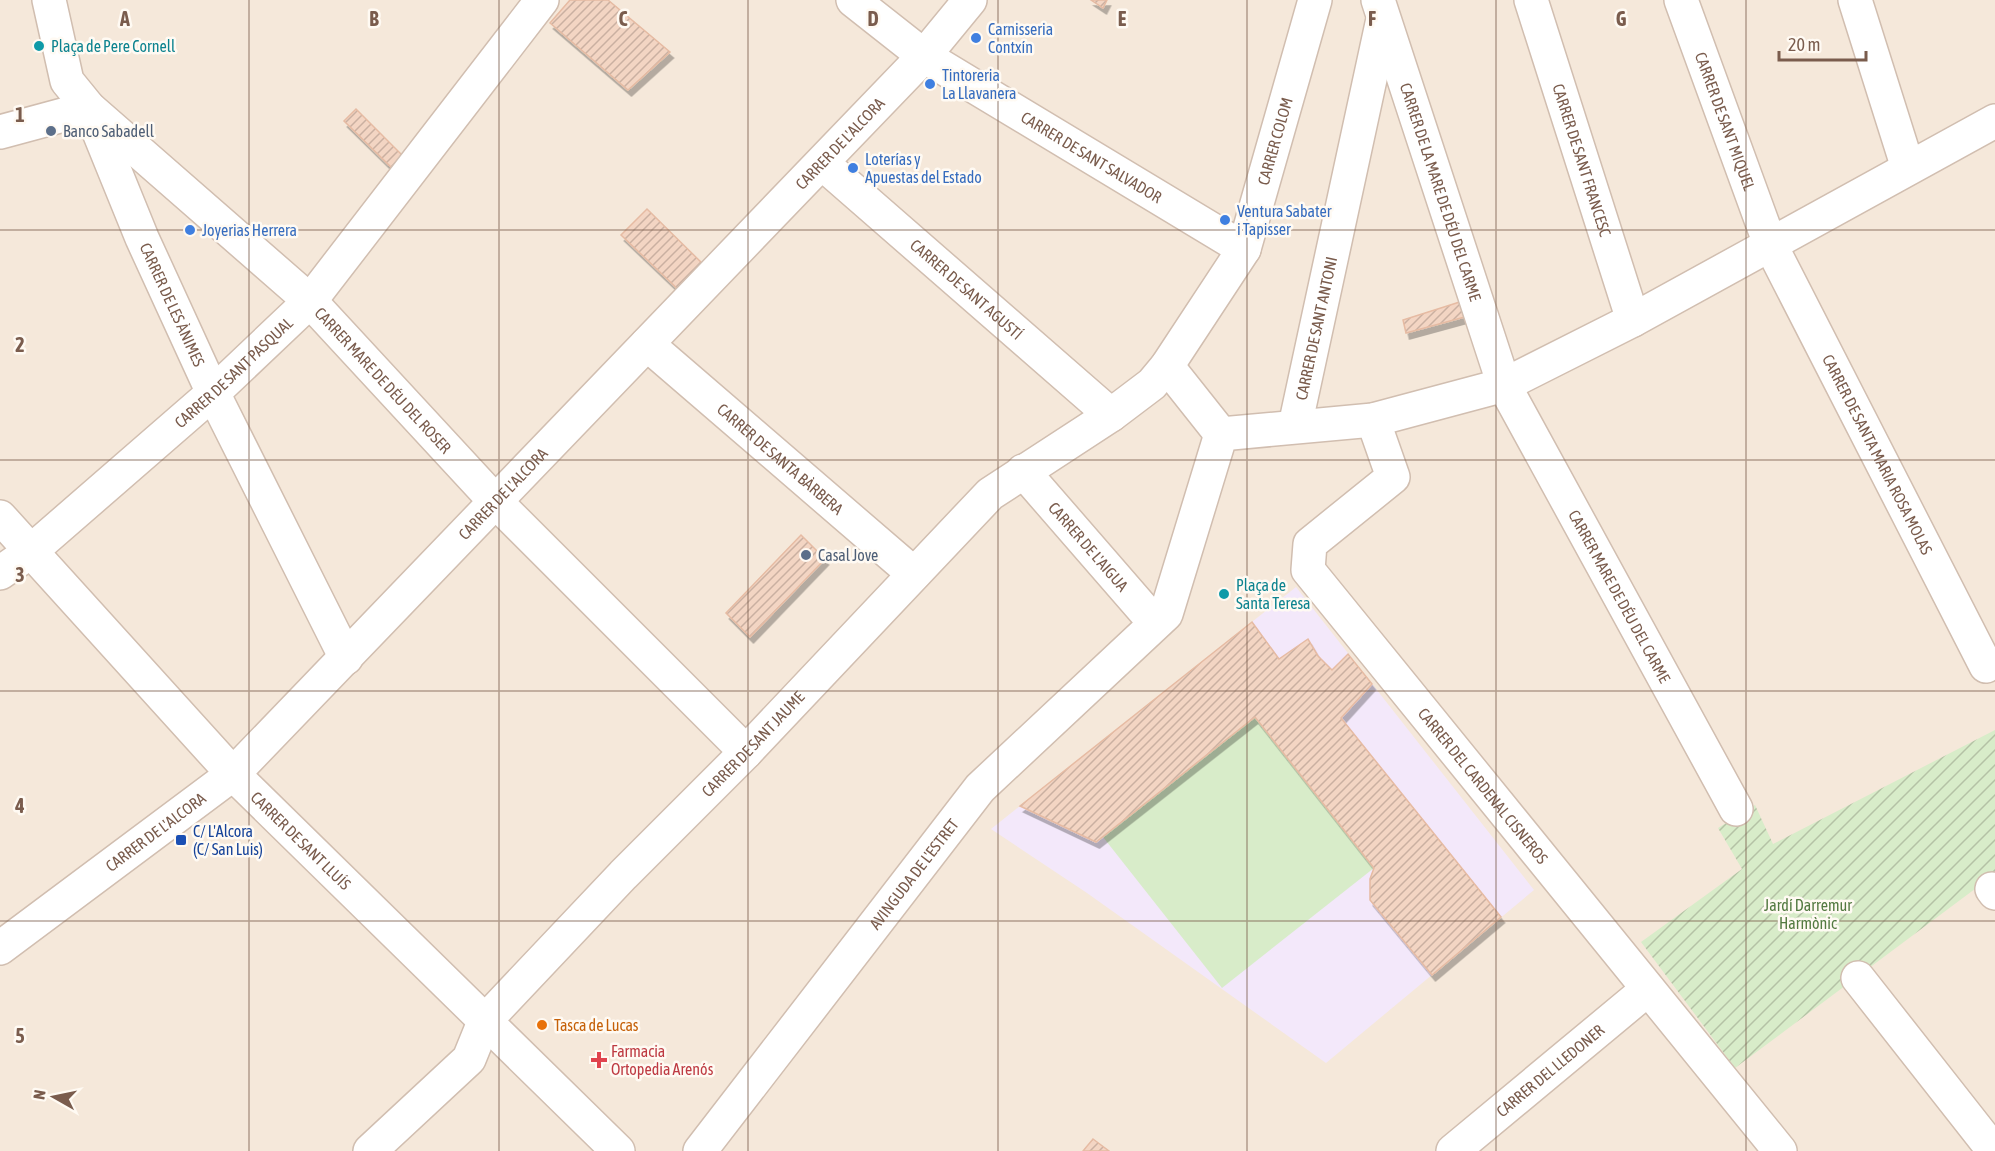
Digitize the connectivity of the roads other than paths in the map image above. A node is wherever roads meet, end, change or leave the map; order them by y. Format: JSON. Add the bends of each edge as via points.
{"nodes":[{"id":1,"x":49,"y":0,"type":"edge"},
{"id":2,"x":542,"y":0,"type":"edge"},
{"id":3,"x":854,"y":0,"type":"edge"},
{"id":4,"x":970,"y":0,"type":"edge"},
{"id":5,"x":1315,"y":0,"type":"edge"},
{"id":6,"x":1531,"y":0,"type":"edge"},
{"id":7,"x":1681,"y":0,"type":"edge"},
{"id":8,"x":1855,"y":0,"type":"edge"},
{"id":9,"x":1381,"y":9,"type":"edge"},
{"id":10,"x":924,"y":56,"type":"junction"},
{"id":11,"x":89,"y":108,"type":"junction"},
{"id":12,"x":1995,"y":121,"type":"edge"},
{"id":13,"x":0,"y":132,"type":"edge"},
{"id":14,"x":822,"y":163,"type":"junction"},
{"id":15,"x":1908,"y":168,"type":"junction"},
{"id":16,"x":1770,"y":244,"type":"junction"},
{"id":17,"x":1244,"y":249,"type":"junction"},
{"id":18,"x":310,"y":301,"type":"junction"},
{"id":19,"x":1633,"y":320,"type":"junction"},
{"id":20,"x":647,"y":344,"type":"junction"},
{"id":21,"x":1167,"y":366,"type":"junction"},
{"id":22,"x":1504,"y":385,"type":"junction"},
{"id":23,"x":213,"y":393,"type":"junction"},
{"id":24,"x":1111,"y":415,"type":"junction"},
{"id":25,"x":1373,"y":420,"type":"junction"},
{"id":26,"x":1294,"y":426,"type":"junction"},
{"id":27,"x":1221,"y":434,"type":"junction"},
{"id":28,"x":1023,"y":471,"type":"junction"},
{"id":29,"x":495,"y":501,"type":"junction"},
{"id":30,"x":0,"y":517,"type":"edge"},
{"id":31,"x":30,"y":552,"type":"junction"},
{"id":32,"x":0,"y":573,"type":"edge"},
{"id":33,"x":914,"y":574,"type":"junction"},
{"id":34,"x":1155,"y":623,"type":"junction"},
{"id":35,"x":346,"y":658,"type":"junction"},
{"id":36,"x":1986,"y":666,"type":"dead end"},
{"id":37,"x":746,"y":752,"type":"junction"},
{"id":38,"x":233,"y":774,"type":"junction"},
{"id":39,"x":1736,"y":809,"type":"dead end"},
{"id":40,"x":0,"y":948,"type":"edge"},
{"id":41,"x":1858,"y":978,"type":"dead end"},
{"id":42,"x":1648,"y":989,"type":"junction"},
{"id":43,"x":484,"y":1022,"type":"junction"},
{"id":44,"x":370,"y":1151,"type":"edge"},
{"id":45,"x":618,"y":1151,"type":"edge"},
{"id":46,"x":700,"y":1151,"type":"edge"},
{"id":47,"x":1453,"y":1151,"type":"edge"},
{"id":48,"x":1780,"y":1151,"type":"edge"},
{"id":49,"x":1994,"y":1151,"type":"edge"}],
"edges":[{"from":1,"to":11,"type":"street","name":"CARRER MARE DE DÉU DEL ROSER","via":[[67,81]]},
{"from":2,"to":18,"type":"street","name":"CARRER DE SANT PASQUAL"},
{"from":3,"to":10,"type":"street","name":"CARRER DE SANT SALVADOR"},
{"from":4,"to":10,"type":"street","name":"CARRER DE L'ALCORA"},
{"from":5,"to":17,"type":"street","name":"CARRER COLOM"},
{"from":6,"to":19,"type":"street","name":"CARRER DE SANT FRANCESC"},
{"from":7,"to":16,"type":"street","name":"CARRER DE SANT MIQUEL"},
{"from":8,"to":15,"type":"street"},
{"from":9,"to":22,"type":"street","name":"CARRER DE LA MARE DE DÉU DEL CARME"},
{"from":9,"to":26,"type":"street","name":"CARRER DE SANT ANTONI"},
{"from":10,"to":14,"type":"street","name":"CARRER DE L'ALCORA"},
{"from":10,"to":17,"type":"street","name":"CARRER DE SANT SALVADOR"},
{"from":11,"to":13,"type":"street"},
{"from":11,"to":18,"type":"street","name":"CARRER MARE DE DÉU DEL ROSER"},
{"from":11,"to":23,"type":"street","name":"CARRER DE LES ÀNIMES","via":[[142,238]]},
{"from":12,"to":15,"type":"street"},
{"from":14,"to":20,"type":"street","name":"CARRER DE L'ALCORA"},
{"from":14,"to":24,"type":"street","name":"CARRER DE SANT AGUSTÍ"},
{"from":15,"to":16,"type":"street"},
{"from":16,"to":19,"type":"street"},
{"from":16,"to":36,"type":"street","name":"CARRER DE SANTA MARIA ROSA MOLAS"},
{"from":17,"to":21,"type":"street","name":"CARRER COLOM"},
{"from":18,"to":23,"type":"street","name":"CARRER DE SANT PASQUAL"},
{"from":18,"to":29,"type":"street","name":"CARRER MARE DE DÉU DEL ROSER"},
{"from":19,"to":22,"type":"street"},
{"from":20,"to":29,"type":"street","name":"CARRER DE L'ALCORA"},
{"from":20,"to":33,"type":"street","name":"CARRER DE SANTA BÀRBERA"},
{"from":21,"to":24,"type":"street","name":"CARRER DE SANT JAUME","via":[[1152,384]]},
{"from":21,"to":27,"type":"street"},
{"from":22,"to":25,"type":"street"},
{"from":22,"to":39,"type":"street","name":"CARRER MARE DE DÉU DEL CARME"},
{"from":23,"to":31,"type":"street","name":"CARRER DE SANT PASQUAL"},
{"from":23,"to":35,"type":"street","name":"CARRER DE LES ÀNIMES"},
{"from":24,"to":28,"type":"street","name":"CARRER DE SANT JAUME"},
{"from":25,"to":26,"type":"street"},
{"from":25,"to":42,"type":"street","name":"CARRER DEL CARDENAL CISNEROS","via":[[1393,477],[1310,544],[1308,570]]},
{"from":26,"to":27,"type":"street"},
{"from":27,"to":34,"type":"street","via":[[1166,614]]},
{"from":28,"to":33,"type":"street","name":"CARRER DE SANT JAUME","via":[[990,494]]},
{"from":28,"to":34,"type":"street","name":"CARRER DE L'AIGUA"},
{"from":29,"to":35,"type":"street","name":"CARRER DE L'ALCORA"},
{"from":29,"to":37,"type":"street","name":"CARRER MARE DE DÉU DEL ROSER"},
{"from":30,"to":31,"type":"street","name":"CARRER DE SANT LLUÍS"},
{"from":31,"to":32,"type":"street","name":"CARRER DE SANT PASQUAL"},
{"from":31,"to":38,"type":"street","name":"CARRER DE SANT LLUÍS"},
{"from":33,"to":37,"type":"street","name":"CARRER DE SANT JAUME"},
{"from":34,"to":46,"type":"street","name":"AVINGUDA DE L'ESTRET","via":[[980,788]]},
{"from":35,"to":38,"type":"street","name":"CARRER DE L'ALCORA"},
{"from":37,"to":43,"type":"street","name":"CARRER DE SANT JAUME","via":[[622,875]]},
{"from":38,"to":40,"type":"street","name":"CARRER DE L'ALCORA"},
{"from":38,"to":43,"type":"street","name":"CARRER DE SANT LLUÍS"},
{"from":41,"to":49,"type":"street"},
{"from":42,"to":47,"type":"street","name":"CARRER DEL LLEDONER"},
{"from":42,"to":48,"type":"street","name":"CARRER DEL CARDENAL CISNEROS"},
{"from":43,"to":44,"type":"street","name":"CARRER DE SANT JAUME","via":[[469,1059]]},
{"from":43,"to":45,"type":"street","name":"CARRER DE SANT LLUÍS"}]}
